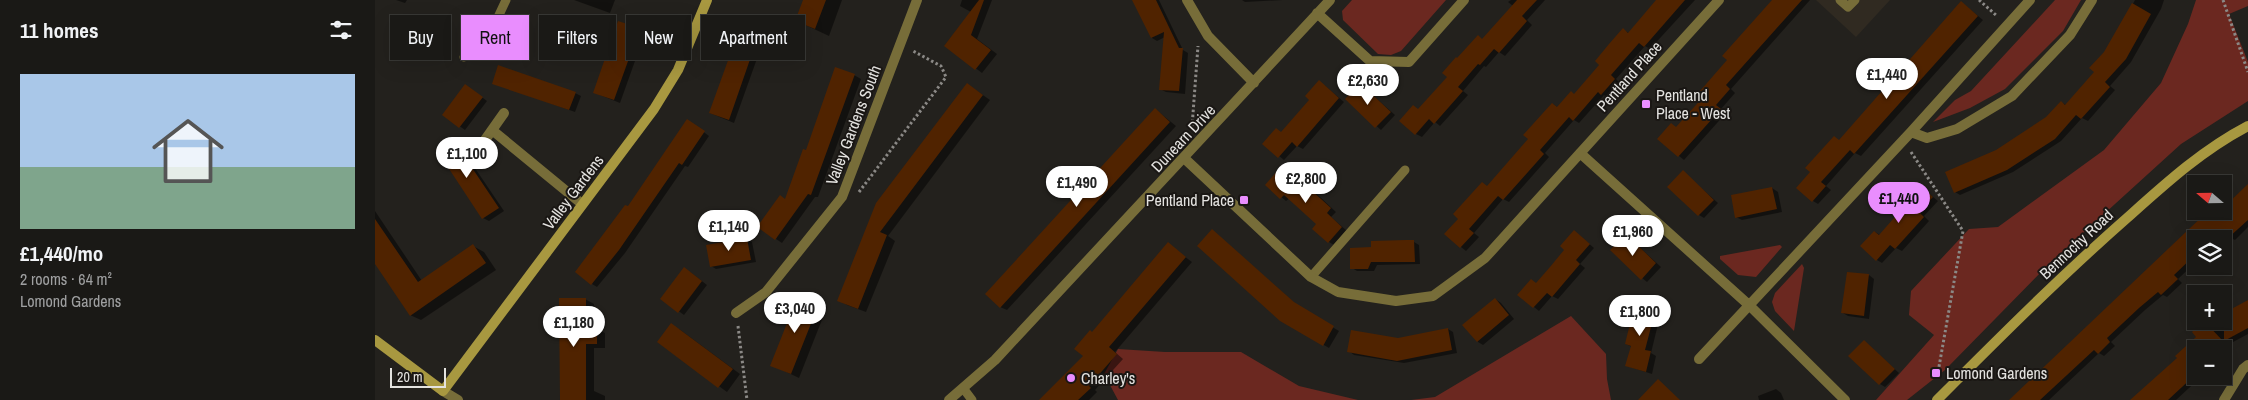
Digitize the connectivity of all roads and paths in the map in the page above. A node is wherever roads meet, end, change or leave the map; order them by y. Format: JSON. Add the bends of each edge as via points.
{"nodes":[{"id":1,"x":506,"y":0,"type":"edge"},
{"id":2,"x":707,"y":0,"type":"edge"},
{"id":3,"x":917,"y":0,"type":"edge"},
{"id":4,"x":1187,"y":0,"type":"edge"},
{"id":5,"x":1329,"y":0,"type":"edge"},
{"id":6,"x":1464,"y":0,"type":"edge"},
{"id":7,"x":1719,"y":0,"type":"edge"},
{"id":8,"x":1840,"y":0,"type":"edge"},
{"id":9,"x":1855,"y":0,"type":"edge"},
{"id":10,"x":1979,"y":0,"type":"edge"},
{"id":11,"x":2030,"y":0,"type":"edge"},
{"id":12,"x":2092,"y":0,"type":"edge"},
{"id":13,"x":2223,"y":0,"type":"edge"},
{"id":14,"x":1317,"y":13,"type":"junction"},
{"id":15,"x":499,"y":15,"type":"edge"},
{"id":16,"x":1998,"y":17,"type":"dead end"},
{"id":17,"x":1200,"y":23,"type":"junction"},
{"id":18,"x":900,"y":44,"type":"junction"},
{"id":19,"x":2248,"y":72,"type":"edge"},
{"id":20,"x":1254,"y":83,"type":"junction"},
{"id":21,"x":504,"y":113,"type":"dead end"},
{"id":22,"x":2248,"y":126,"type":"edge"},
{"id":23,"x":493,"y":130,"type":"junction"},
{"id":24,"x":1911,"y":132,"type":"junction"},
{"id":25,"x":480,"y":147,"type":"dead end"},
{"id":26,"x":1911,"y":152,"type":"dead end"},
{"id":27,"x":1580,"y":153,"type":"junction"},
{"id":28,"x":1187,"y":156,"type":"junction"},
{"id":29,"x":1405,"y":170,"type":"dead end"},
{"id":30,"x":842,"y":197,"type":"junction"},
{"id":31,"x":582,"y":204,"type":"junction"},
{"id":32,"x":1311,"y":278,"type":"junction"},
{"id":33,"x":1750,"y":306,"type":"junction"},
{"id":34,"x":736,"y":313,"type":"joint"},
{"id":35,"x":375,"y":340,"type":"edge"},
{"id":36,"x":1699,"y":359,"type":"dead end"},
{"id":37,"x":2248,"y":365,"type":"edge"},
{"id":38,"x":1937,"y":378,"type":"dead end"},
{"id":39,"x":963,"y":388,"type":"junction"},
{"id":40,"x":443,"y":391,"type":"junction"},
{"id":41,"x":458,"y":400,"type":"edge"},
{"id":42,"x":747,"y":400,"type":"edge"},
{"id":43,"x":949,"y":400,"type":"edge"},
{"id":44,"x":972,"y":400,"type":"edge"},
{"id":45,"x":1845,"y":400,"type":"edge"},
{"id":46,"x":1937,"y":400,"type":"edge"},
{"id":47,"x":2224,"y":400,"type":"edge"}],
"edges":[{"from":1,"to":15,"type":"lane"},
{"from":2,"to":31,"type":"street","name":"Valley Gardens","via":[[678,70],[659,101]]},
{"from":3,"to":18,"type":"street","name":"Valley Gardens South"},
{"from":4,"to":17,"type":"street"},
{"from":5,"to":14,"type":"street","name":"Dunearn Drive"},
{"from":6,"to":14,"type":"street","via":[[1409,62],[1370,62]]},
{"from":7,"to":27,"type":"street","name":"Pentland Place"},
{"from":8,"to":9,"type":"lane","via":[[1848,7]]},
{"from":10,"to":16,"type":"path"},
{"from":11,"to":24,"type":"street"},
{"from":12,"to":24,"type":"street","via":[[2070,35],[2012,96],[1957,129],[1927,138]]},
{"from":13,"to":19,"type":"path"},
{"from":14,"to":20,"type":"street","name":"Dunearn Drive"},
{"from":17,"to":20,"type":"street","via":[[1208,36]]},
{"from":17,"to":28,"type":"path"},
{"from":18,"to":30,"type":"street","name":"Valley Gardens South"},
{"from":18,"to":30,"type":"path","via":[[941,66],[946,77],[860,192]]},
{"from":20,"to":28,"type":"street","name":"Dunearn Drive"},
{"from":21,"to":23,"type":"street"},
{"from":22,"to":46,"type":"street","name":"Bennochy Road","via":[[2192,160],[2150,197],[2072,267]]},
{"from":23,"to":25,"type":"street"},
{"from":23,"to":31,"type":"street"},
{"from":24,"to":33,"type":"street"},
{"from":26,"to":38,"type":"path","via":[[1963,231]]},
{"from":27,"to":32,"type":"street","name":"Pentland Place","via":[[1485,258],[1433,296],[1396,301],[1338,292]]},
{"from":27,"to":33,"type":"street"},
{"from":28,"to":32,"type":"street","name":"Pentland Place"},
{"from":28,"to":39,"type":"street","name":"Dunearn Drive","via":[[995,360]]},
{"from":29,"to":32,"type":"lane"},
{"from":30,"to":34,"type":"street","name":"Valley Gardens South","via":[[766,292]]},
{"from":31,"to":40,"type":"street","name":"Valley Gardens"},
{"from":33,"to":36,"type":"street"},
{"from":33,"to":45,"type":"street"},
{"from":34,"to":42,"type":"path"},
{"from":35,"to":40,"type":"street"},
{"from":37,"to":47,"type":"street"},
{"from":39,"to":43,"type":"street","name":"Dunearn Drive"},
{"from":39,"to":44,"type":"lane"},
{"from":40,"to":41,"type":"street"}]}
